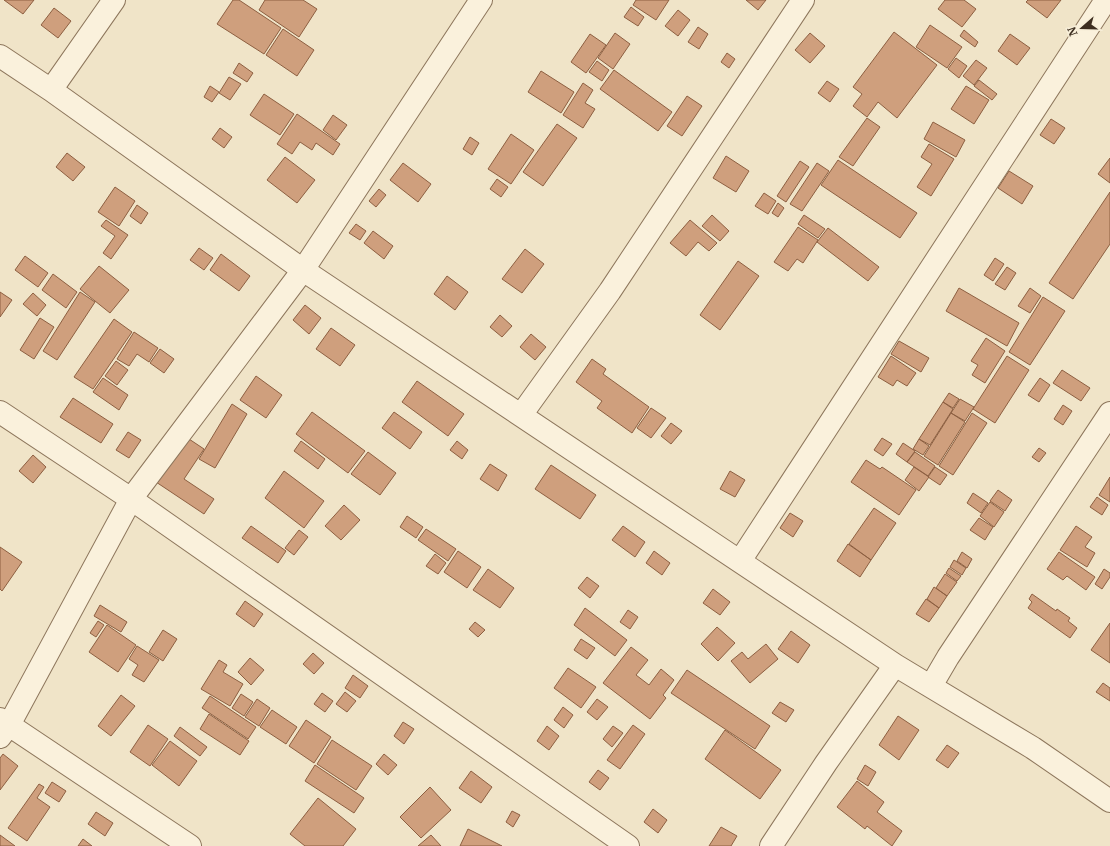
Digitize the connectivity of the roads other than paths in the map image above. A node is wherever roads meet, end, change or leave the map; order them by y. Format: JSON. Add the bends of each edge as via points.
{"nodes":[{"id":1,"x":114,"y":0,"type":"edge"},
{"id":2,"x":481,"y":0,"type":"edge"},
{"id":3,"x":803,"y":0,"type":"edge"},
{"id":4,"x":1106,"y":0,"type":"edge"},
{"id":5,"x":0,"y":56,"type":"edge"},
{"id":6,"x":51,"y":90,"type":"junction"},
{"id":7,"x":303,"y":270,"type":"junction"},
{"id":8,"x":0,"y":412,"type":"edge"},
{"id":9,"x":1110,"y":413,"type":"edge"},
{"id":10,"x":521,"y":415,"type":"junction"},
{"id":11,"x":131,"y":499,"type":"junction"},
{"id":12,"x":740,"y":560,"type":"junction"},
{"id":13,"x":895,"y":665,"type":"junction"},
{"id":14,"x":931,"y":686,"type":"junction"},
{"id":15,"x":3,"y":727,"type":"edge"},
{"id":16,"x":1110,"y":801,"type":"edge"},
{"id":17,"x":190,"y":846,"type":"edge"},
{"id":18,"x":628,"y":846,"type":"edge"},
{"id":19,"x":771,"y":846,"type":"edge"}],
"edges":[{"from":1,"to":6,"type":"street"},
{"from":2,"to":7,"type":"street"},
{"from":3,"to":10,"type":"street","via":[[610,291]]},
{"from":4,"to":12,"type":"street"},
{"from":5,"to":6,"type":"street"},
{"from":6,"to":7,"type":"street"},
{"from":7,"to":10,"type":"street"},
{"from":7,"to":11,"type":"street"},
{"from":8,"to":11,"type":"street"},
{"from":9,"to":14,"type":"street"},
{"from":10,"to":12,"type":"street"},
{"from":11,"to":15,"type":"street"},
{"from":11,"to":18,"type":"street"},
{"from":12,"to":13,"type":"street"},
{"from":13,"to":14,"type":"street"},
{"from":13,"to":19,"type":"street"},
{"from":14,"to":16,"type":"street","via":[[1033,748]]},
{"from":15,"to":17,"type":"street"}]}
